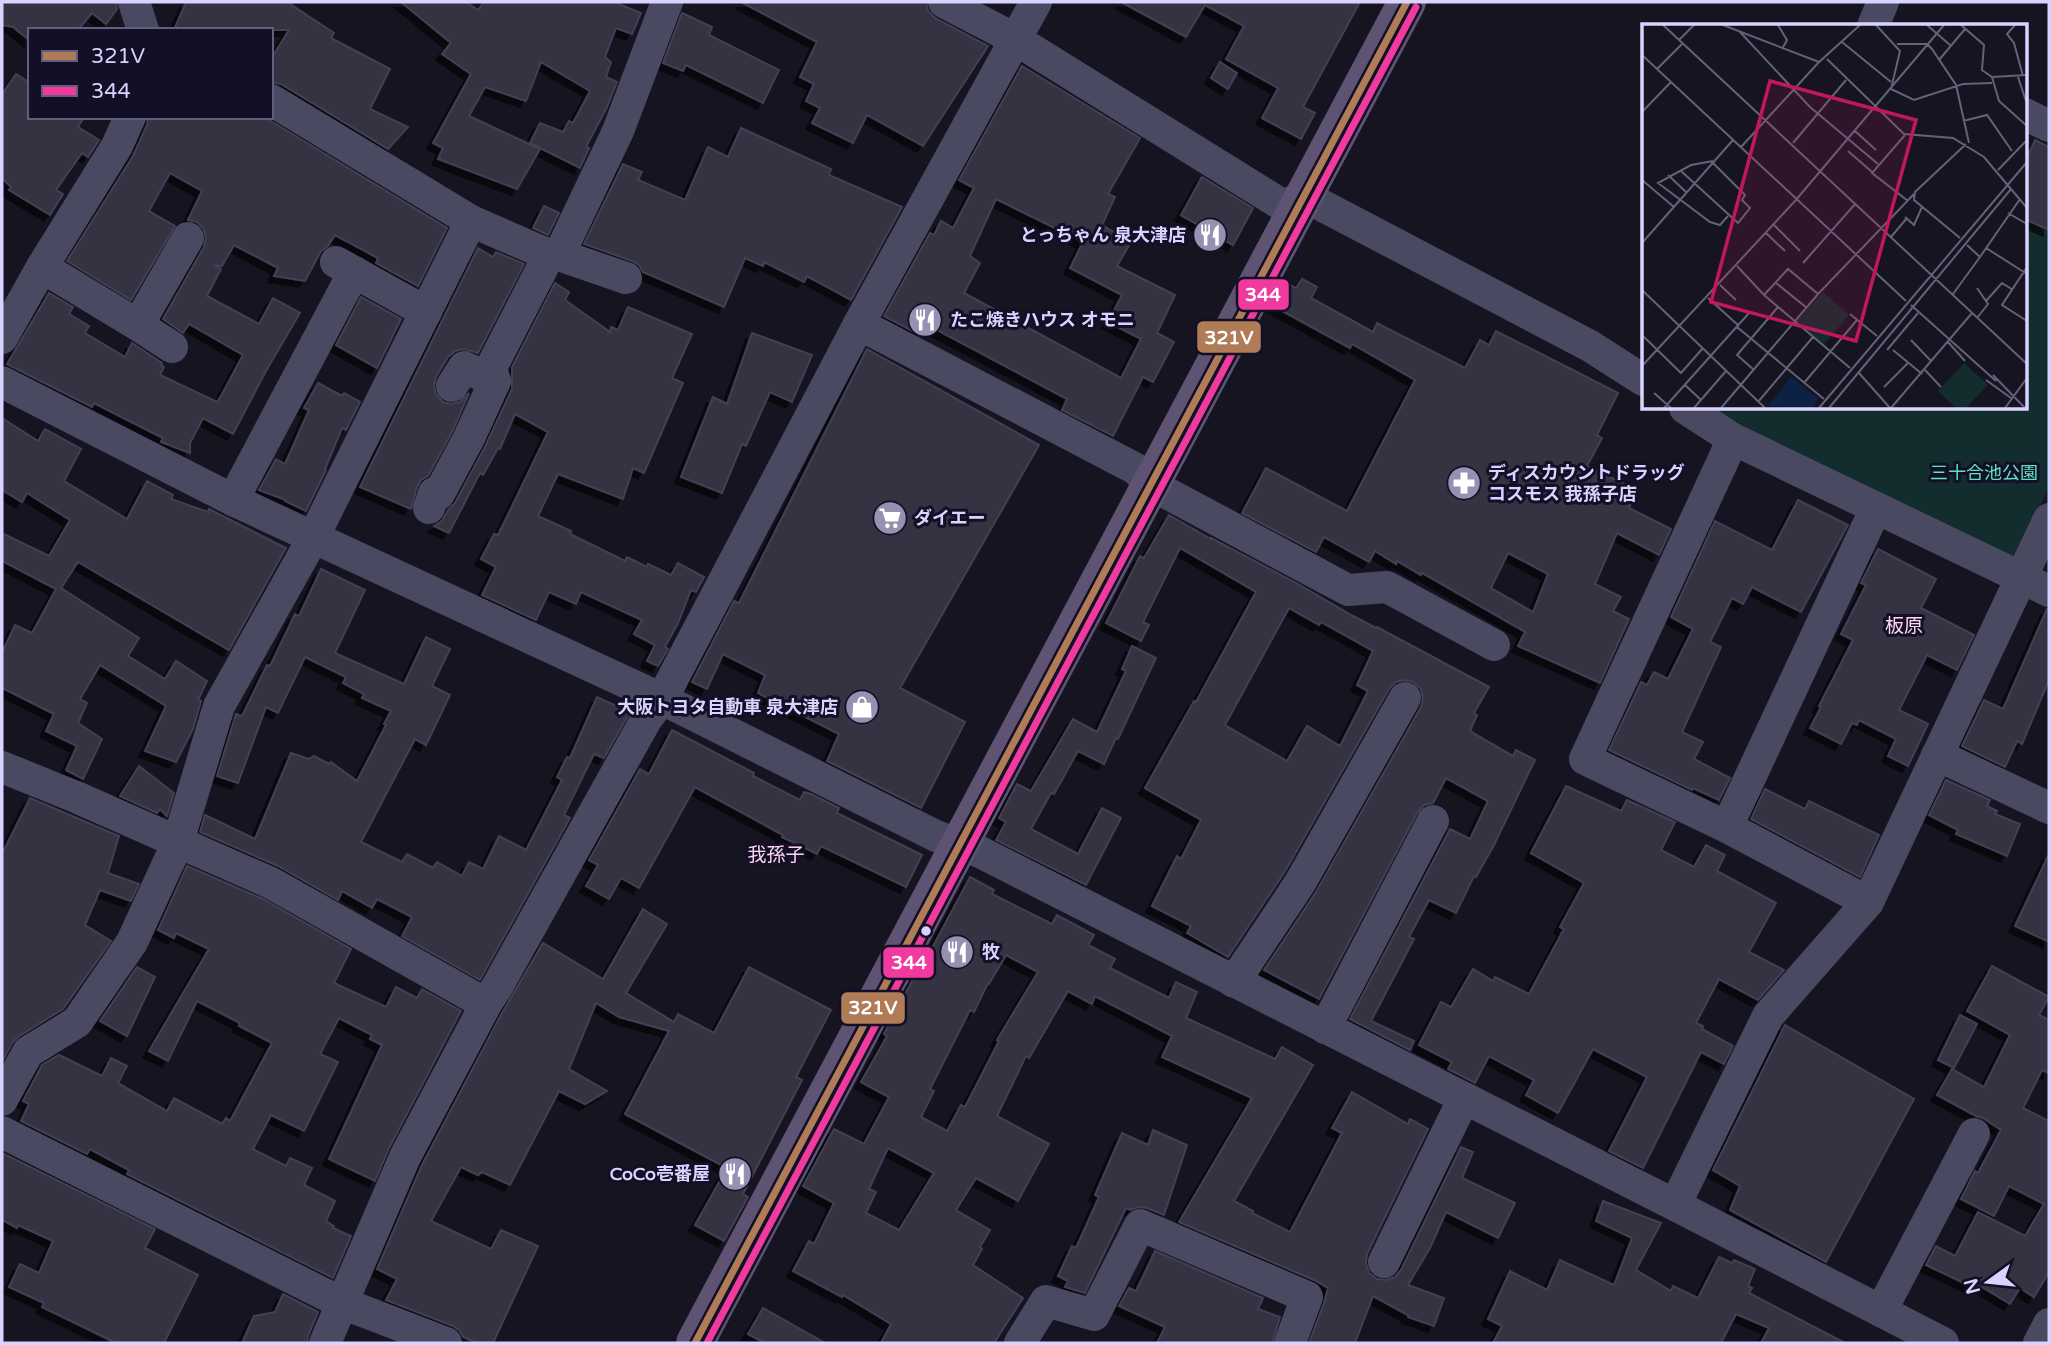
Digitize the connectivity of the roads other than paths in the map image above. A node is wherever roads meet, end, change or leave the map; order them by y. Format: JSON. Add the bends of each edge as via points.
{"nodes":[{"id":1,"x":134,"y":2,"type":"edge"},
{"id":2,"x":667,"y":2,"type":"edge"},
{"id":3,"x":944,"y":2,"type":"edge"},
{"id":4,"x":1036,"y":2,"type":"edge"},
{"id":5,"x":1407,"y":2,"type":"edge"},
{"id":6,"x":1883,"y":2,"type":"edge"},
{"id":7,"x":1874,"y":24,"type":"edge"},
{"id":8,"x":142,"y":28,"type":"edge"},
{"id":9,"x":1015,"y":39,"type":"junction"},
{"id":10,"x":273,"y":101,"type":"edge"},
{"id":11,"x":2026,"y":114,"type":"edge"},
{"id":12,"x":129,"y":119,"type":"edge"},
{"id":13,"x":2049,"y":125,"type":"edge"},
{"id":14,"x":1304,"y":196,"type":"junction"},
{"id":15,"x":471,"y":221,"type":"junction"},
{"id":16,"x":188,"y":239,"type":"dead end"},
{"id":17,"x":554,"y":255,"type":"junction"},
{"id":18,"x":42,"y":267,"type":"junction"},
{"id":19,"x":626,"y":278,"type":"dead end"},
{"id":20,"x":426,"y":312,"type":"junction"},
{"id":21,"x":138,"y":324,"type":"junction"},
{"id":22,"x":859,"y":324,"type":"junction"},
{"id":23,"x":2,"y":338,"type":"edge"},
{"id":24,"x":172,"y":347,"type":"dead end"},
{"id":25,"x":1642,"y":379,"type":"edge"},
{"id":26,"x":495,"y":380,"type":"junction"},
{"id":27,"x":2,"y":382,"type":"edge"},
{"id":28,"x":452,"y":386,"type":"dead end"},
{"id":29,"x":1688,"y":410,"type":"edge"},
{"id":30,"x":1733,"y":439,"type":"junction"},
{"id":31,"x":1150,"y":484,"type":"junction"},
{"id":32,"x":233,"y":500,"type":"junction"},
{"id":33,"x":429,"y":508,"type":"dead end"},
{"id":34,"x":1876,"y":508,"type":"junction"},
{"id":35,"x":2049,"y":519,"type":"edge"},
{"id":36,"x":313,"y":538,"type":"junction"},
{"id":37,"x":2036,"y":584,"type":"edge"},
{"id":38,"x":1494,"y":645,"type":"dead end"},
{"id":39,"x":662,"y":699,"type":"junction"},
{"id":40,"x":1404,"y":714,"type":"dead end"},
{"id":41,"x":1937,"y":755,"type":"junction"},
{"id":42,"x":2,"y":767,"type":"edge"},
{"id":43,"x":2049,"y":808,"type":"edge"},
{"id":44,"x":1433,"y":821,"type":"dead end"},
{"id":45,"x":1727,"y":827,"type":"junction"},
{"id":46,"x":178,"y":842,"type":"junction"},
{"id":47,"x":960,"y":845,"type":"junction"},
{"id":48,"x":1868,"y":902,"type":"junction"},
{"id":49,"x":1234,"y":982,"type":"junction"},
{"id":50,"x":486,"y":1003,"type":"junction"},
{"id":51,"x":1325,"y":1028,"type":"junction"},
{"id":52,"x":1464,"y":1098,"type":"junction"},
{"id":53,"x":2,"y":1100,"type":"edge"},
{"id":54,"x":2,"y":1132,"type":"edge"},
{"id":55,"x":1974,"y":1135,"type":"dead end"},
{"id":56,"x":1675,"y":1205,"type":"junction"},
{"id":57,"x":1384,"y":1262,"type":"dead end"},
{"id":58,"x":342,"y":1303,"type":"junction"},
{"id":59,"x":1881,"y":1311,"type":"junction"},
{"id":60,"x":2049,"y":1324,"type":"edge"},
{"id":61,"x":325,"y":1343,"type":"edge"},
{"id":62,"x":446,"y":1343,"type":"edge"},
{"id":63,"x":695,"y":1343,"type":"edge"},
{"id":64,"x":1020,"y":1343,"type":"edge"},
{"id":65,"x":1290,"y":1343,"type":"edge"},
{"id":66,"x":1942,"y":1343,"type":"edge"},
{"id":67,"x":2039,"y":1343,"type":"edge"}],
"edges":[{"from":1,"to":8,"type":"street"},
{"from":2,"to":17,"type":"street","via":[[618,131]]},
{"from":3,"to":9,"type":"street"},
{"from":4,"to":9,"type":"street"},
{"from":5,"to":14,"type":"main road"},
{"from":6,"to":7,"type":"street"},
{"from":9,"to":14,"type":"street","via":[[1284,206]]},
{"from":9,"to":22,"type":"street"},
{"from":10,"to":15,"type":"street"},
{"from":11,"to":13,"type":"street"},
{"from":12,"to":18,"type":"street"},
{"from":14,"to":25,"type":"street","via":[[1590,346]]},
{"from":14,"to":31,"type":"main road"},
{"from":15,"to":17,"type":"street"},
{"from":15,"to":20,"type":"street"},
{"from":16,"to":21,"type":"street"},
{"from":17,"to":19,"type":"street"},
{"from":17,"to":26,"type":"street","via":[[491,368]]},
{"from":18,"to":21,"type":"street"},
{"from":18,"to":23,"type":"street"},
{"from":20,"to":32,"type":"street","via":[[344,267]]},
{"from":20,"to":36,"type":"street"},
{"from":21,"to":24,"type":"street"},
{"from":22,"to":31,"type":"street","via":[[1136,469]]},
{"from":22,"to":39,"type":"street"},
{"from":26,"to":28,"type":"street","via":[[464,367]]},
{"from":26,"to":33,"type":"street"},
{"from":27,"to":32,"type":"street"},
{"from":29,"to":30,"type":"street"},
{"from":30,"to":34,"type":"street"},
{"from":30,"to":45,"type":"street","via":[[1585,759]]},
{"from":31,"to":38,"type":"street","via":[[1348,590],[1387,587]]},
{"from":31,"to":47,"type":"main road"},
{"from":32,"to":36,"type":"street"},
{"from":34,"to":37,"type":"street"},
{"from":34,"to":45,"type":"street"},
{"from":35,"to":37,"type":"street"},
{"from":36,"to":39,"type":"street"},
{"from":36,"to":46,"type":"street","via":[[219,706]]},
{"from":37,"to":41,"type":"street"},
{"from":39,"to":47,"type":"street"},
{"from":39,"to":50,"type":"street"},
{"from":40,"to":49,"type":"street","via":[[1308,888]]},
{"from":41,"to":43,"type":"street"},
{"from":41,"to":48,"type":"street"},
{"from":42,"to":46,"type":"street"},
{"from":44,"to":51,"type":"street"},
{"from":45,"to":48,"type":"street"},
{"from":46,"to":50,"type":"street","via":[[271,883]]},
{"from":46,"to":53,"type":"street","via":[[132,942],[76,1022],[27,1052]]},
{"from":47,"to":49,"type":"street"},
{"from":47,"to":63,"type":"main road"},
{"from":48,"to":56,"type":"street","via":[[1768,1016]]},
{"from":49,"to":51,"type":"street"},
{"from":50,"to":58,"type":"street","via":[[405,1157]]},
{"from":51,"to":52,"type":"street"},
{"from":52,"to":56,"type":"street"},
{"from":52,"to":57,"type":"street","via":[[1389,1224]]},
{"from":54,"to":58,"type":"street"},
{"from":55,"to":59,"type":"street"},
{"from":56,"to":59,"type":"street"},
{"from":58,"to":61,"type":"street"},
{"from":58,"to":62,"type":"street"},
{"from":59,"to":66,"type":"street"},
{"from":60,"to":67,"type":"street"},
{"from":64,"to":65,"type":"street","via":[[1046,1301],[1094,1315],[1140,1225],[1307,1297]]}]}
